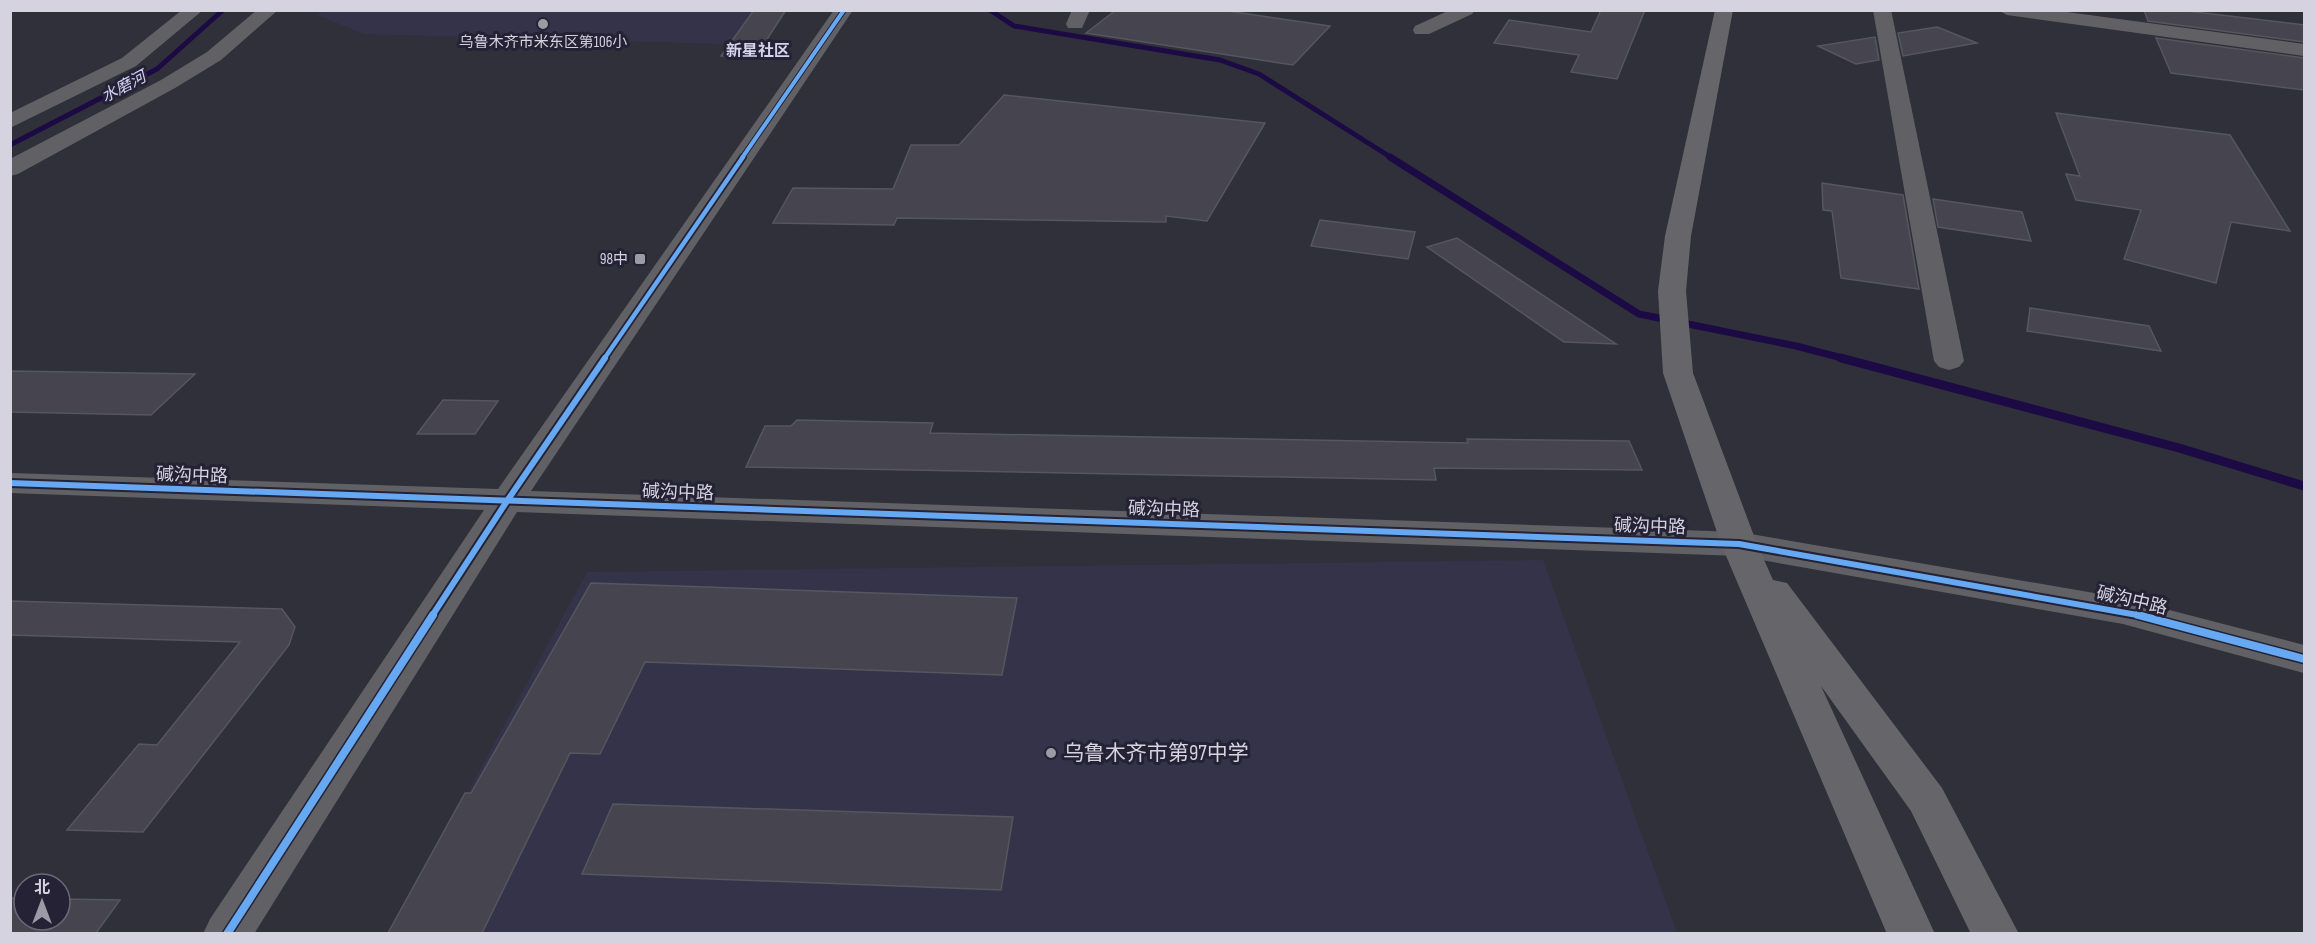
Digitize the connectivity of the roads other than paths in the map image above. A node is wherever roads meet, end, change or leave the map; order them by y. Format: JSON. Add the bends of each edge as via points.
{"nodes":[{"id":1,"x":194,"y":10,"type":"edge"},
{"id":2,"x":269,"y":10,"type":"edge"},
{"id":3,"x":844,"y":10,"type":"edge"},
{"id":4,"x":1466,"y":10,"type":"edge"},
{"id":5,"x":1724,"y":10,"type":"edge"},
{"id":6,"x":1882,"y":10,"type":"edge"},
{"id":7,"x":2007,"y":10,"type":"edge"},
{"id":8,"x":1422,"y":30,"type":"dead end"},
{"id":9,"x":2304,"y":50,"type":"edge"},
{"id":10,"x":10,"y":122,"type":"edge"},
{"id":11,"x":10,"y":169,"type":"edge"},
{"id":12,"x":1949,"y":361,"type":"dead end"},
{"id":13,"x":10,"y":483,"type":"edge"},
{"id":14,"x":507,"y":501,"type":"junction"},
{"id":15,"x":1739,"y":544,"type":"junction"},
{"id":16,"x":2304,"y":659,"type":"edge"},
{"id":17,"x":227,"y":933,"type":"edge"},
{"id":18,"x":1911,"y":933,"type":"edge"},
{"id":19,"x":1995,"y":933,"type":"edge"}],
"edges":[{"from":1,"to":10,"type":"street","via":[[129,62]]},
{"from":2,"to":11,"type":"street","via":[[214,56]]},
{"from":3,"to":14,"type":"street"},
{"from":4,"to":8,"type":"street"},
{"from":5,"to":15,"type":"main road","via":[[1677,236],[1672,291],[1678,373]]},
{"from":6,"to":12,"type":"street"},
{"from":7,"to":9,"type":"street"},
{"from":13,"to":14,"type":"street","name":"碱沟中路"},
{"from":14,"to":15,"type":"street","name":"碱沟中路"},
{"from":14,"to":17,"type":"street"},
{"from":15,"to":16,"type":"street","name":"碱沟中路","via":[[2123,611]]},
{"from":15,"to":18,"type":"main road"},
{"from":15,"to":19,"type":"main road","via":[[1927,800]]}]}
